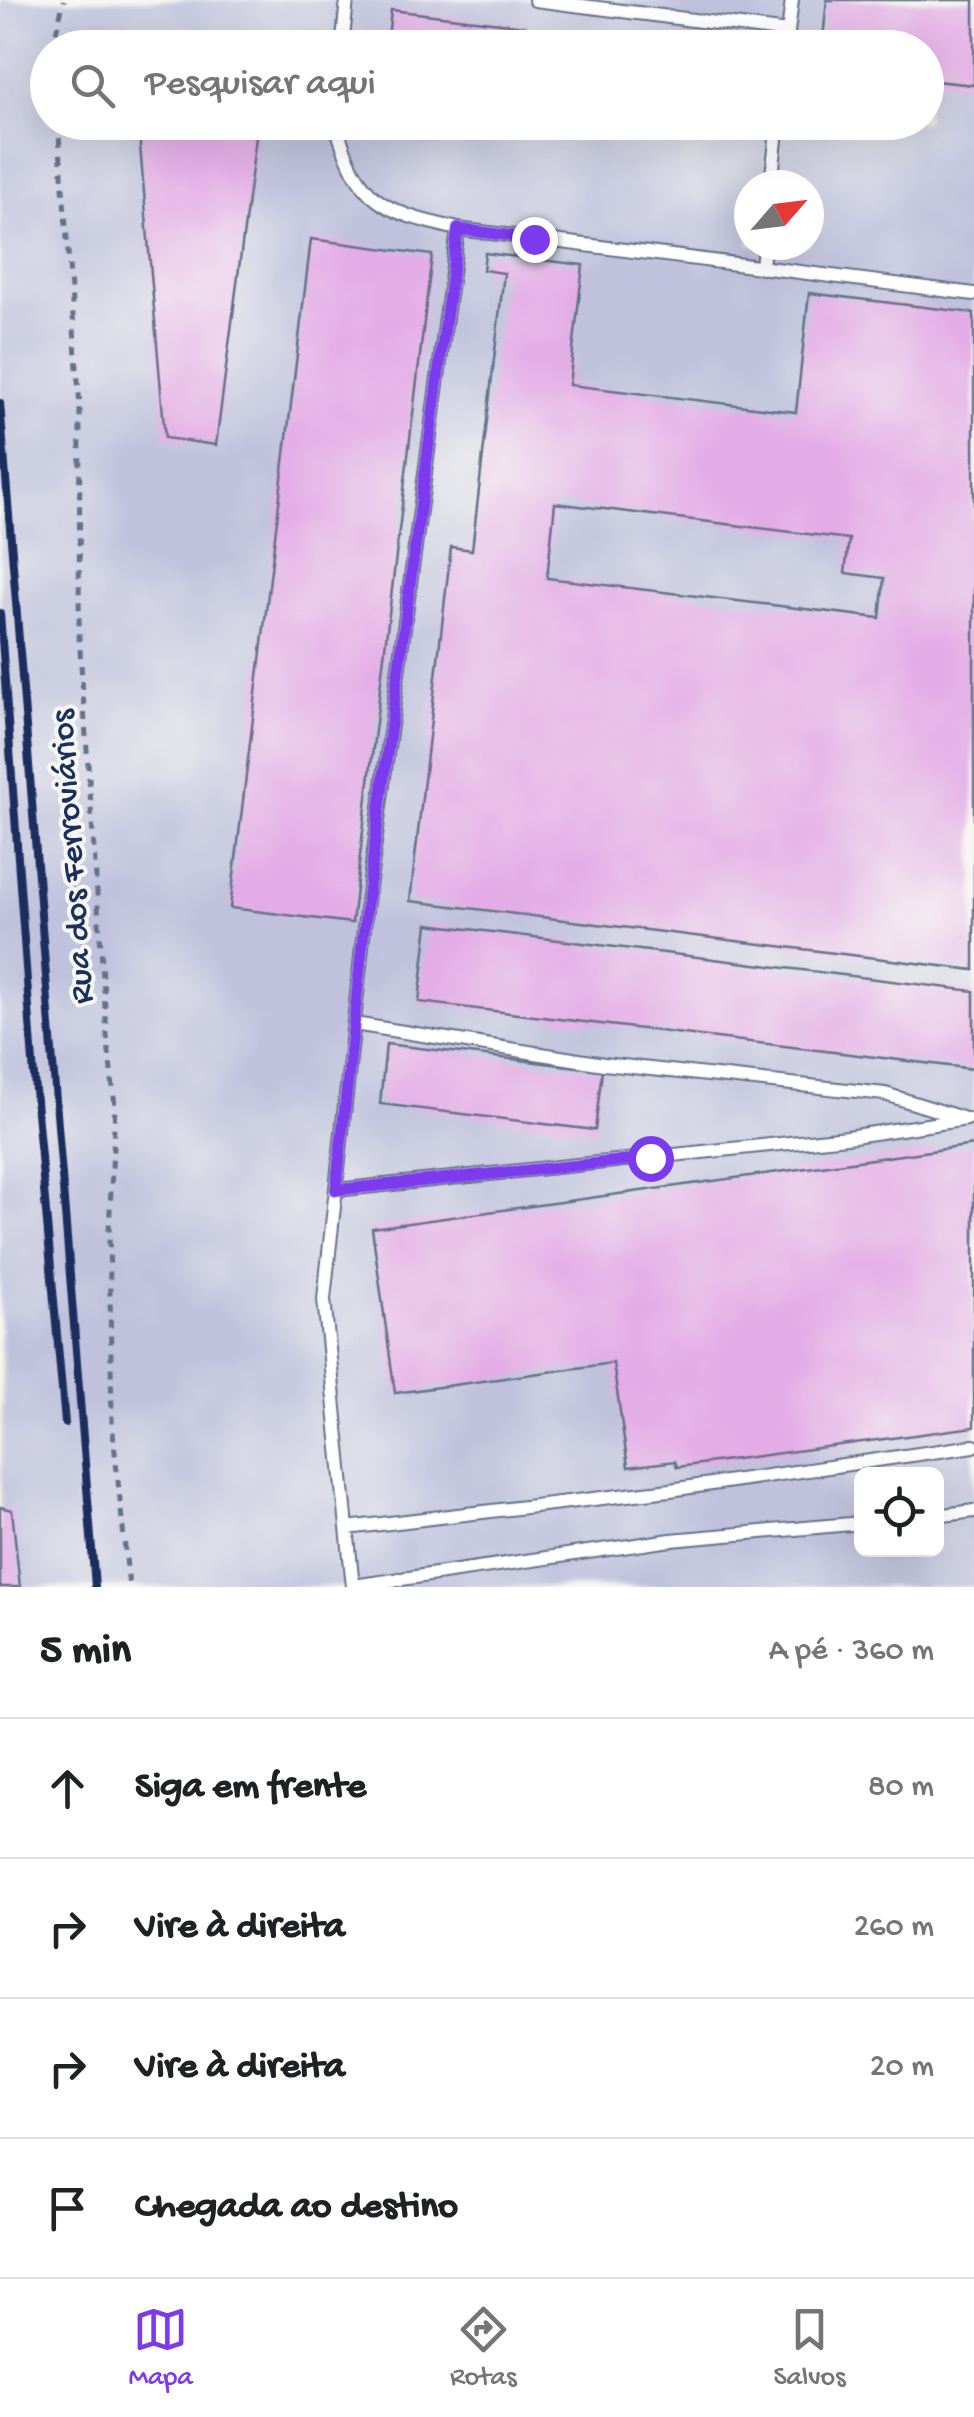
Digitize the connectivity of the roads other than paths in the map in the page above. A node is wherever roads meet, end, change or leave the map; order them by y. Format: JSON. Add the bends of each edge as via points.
{"nodes":[{"id":1,"x":347,"y":0,"type":"edge"},
{"id":2,"x":535,"y":0,"type":"edge"},
{"id":3,"x":792,"y":0,"type":"edge"},
{"id":4,"x":344,"y":30,"type":"edge"},
{"id":5,"x":772,"y":30,"type":"edge"},
{"id":6,"x":788,"y":30,"type":"edge"},
{"id":7,"x":341,"y":140,"type":"edge"},
{"id":8,"x":776,"y":140,"type":"edge"},
{"id":9,"x":773,"y":170,"type":"edge"},
{"id":10,"x":458,"y":229,"type":"junction"},
{"id":11,"x":763,"y":260,"type":"edge"},
{"id":12,"x":762,"y":268,"type":"junction"},
{"id":13,"x":974,"y":294,"type":"edge"},
{"id":14,"x":354,"y":1024,"type":"junction"},
{"id":15,"x":970,"y":1118,"type":"edge"},
{"id":16,"x":336,"y":1190,"type":"junction"},
{"id":17,"x":974,"y":1446,"type":"edge"},
{"id":18,"x":974,"y":1511,"type":"edge"},
{"id":19,"x":944,"y":1515,"type":"edge"},
{"id":20,"x":854,"y":1524,"type":"edge"},
{"id":21,"x":347,"y":1528,"type":"junction"},
{"id":22,"x":353,"y":1586,"type":"edge"}],
"edges":[{"from":1,"to":4,"type":"lane"},
{"from":2,"to":5,"type":"lane"},
{"from":3,"to":6,"type":"lane"},
{"from":7,"to":10,"type":"lane","via":[[366,192],[399,215]]},
{"from":8,"to":9,"type":"lane"},
{"from":10,"to":12,"type":"lane"},
{"from":10,"to":14,"type":"lane"},
{"from":11,"to":12,"type":"lane"},
{"from":12,"to":13,"type":"lane"},
{"from":14,"to":15,"type":"lane","via":[[604,1064],[885,1094]]},
{"from":14,"to":16,"type":"lane"},
{"from":15,"to":16,"type":"lane","via":[[847,1138]]},
{"from":16,"to":21,"type":"lane","via":[[324,1299]]},
{"from":17,"to":21,"type":"lane"},
{"from":18,"to":19,"type":"lane"},
{"from":20,"to":22,"type":"lane","via":[[670,1540]]},
{"from":21,"to":22,"type":"lane"}]}
